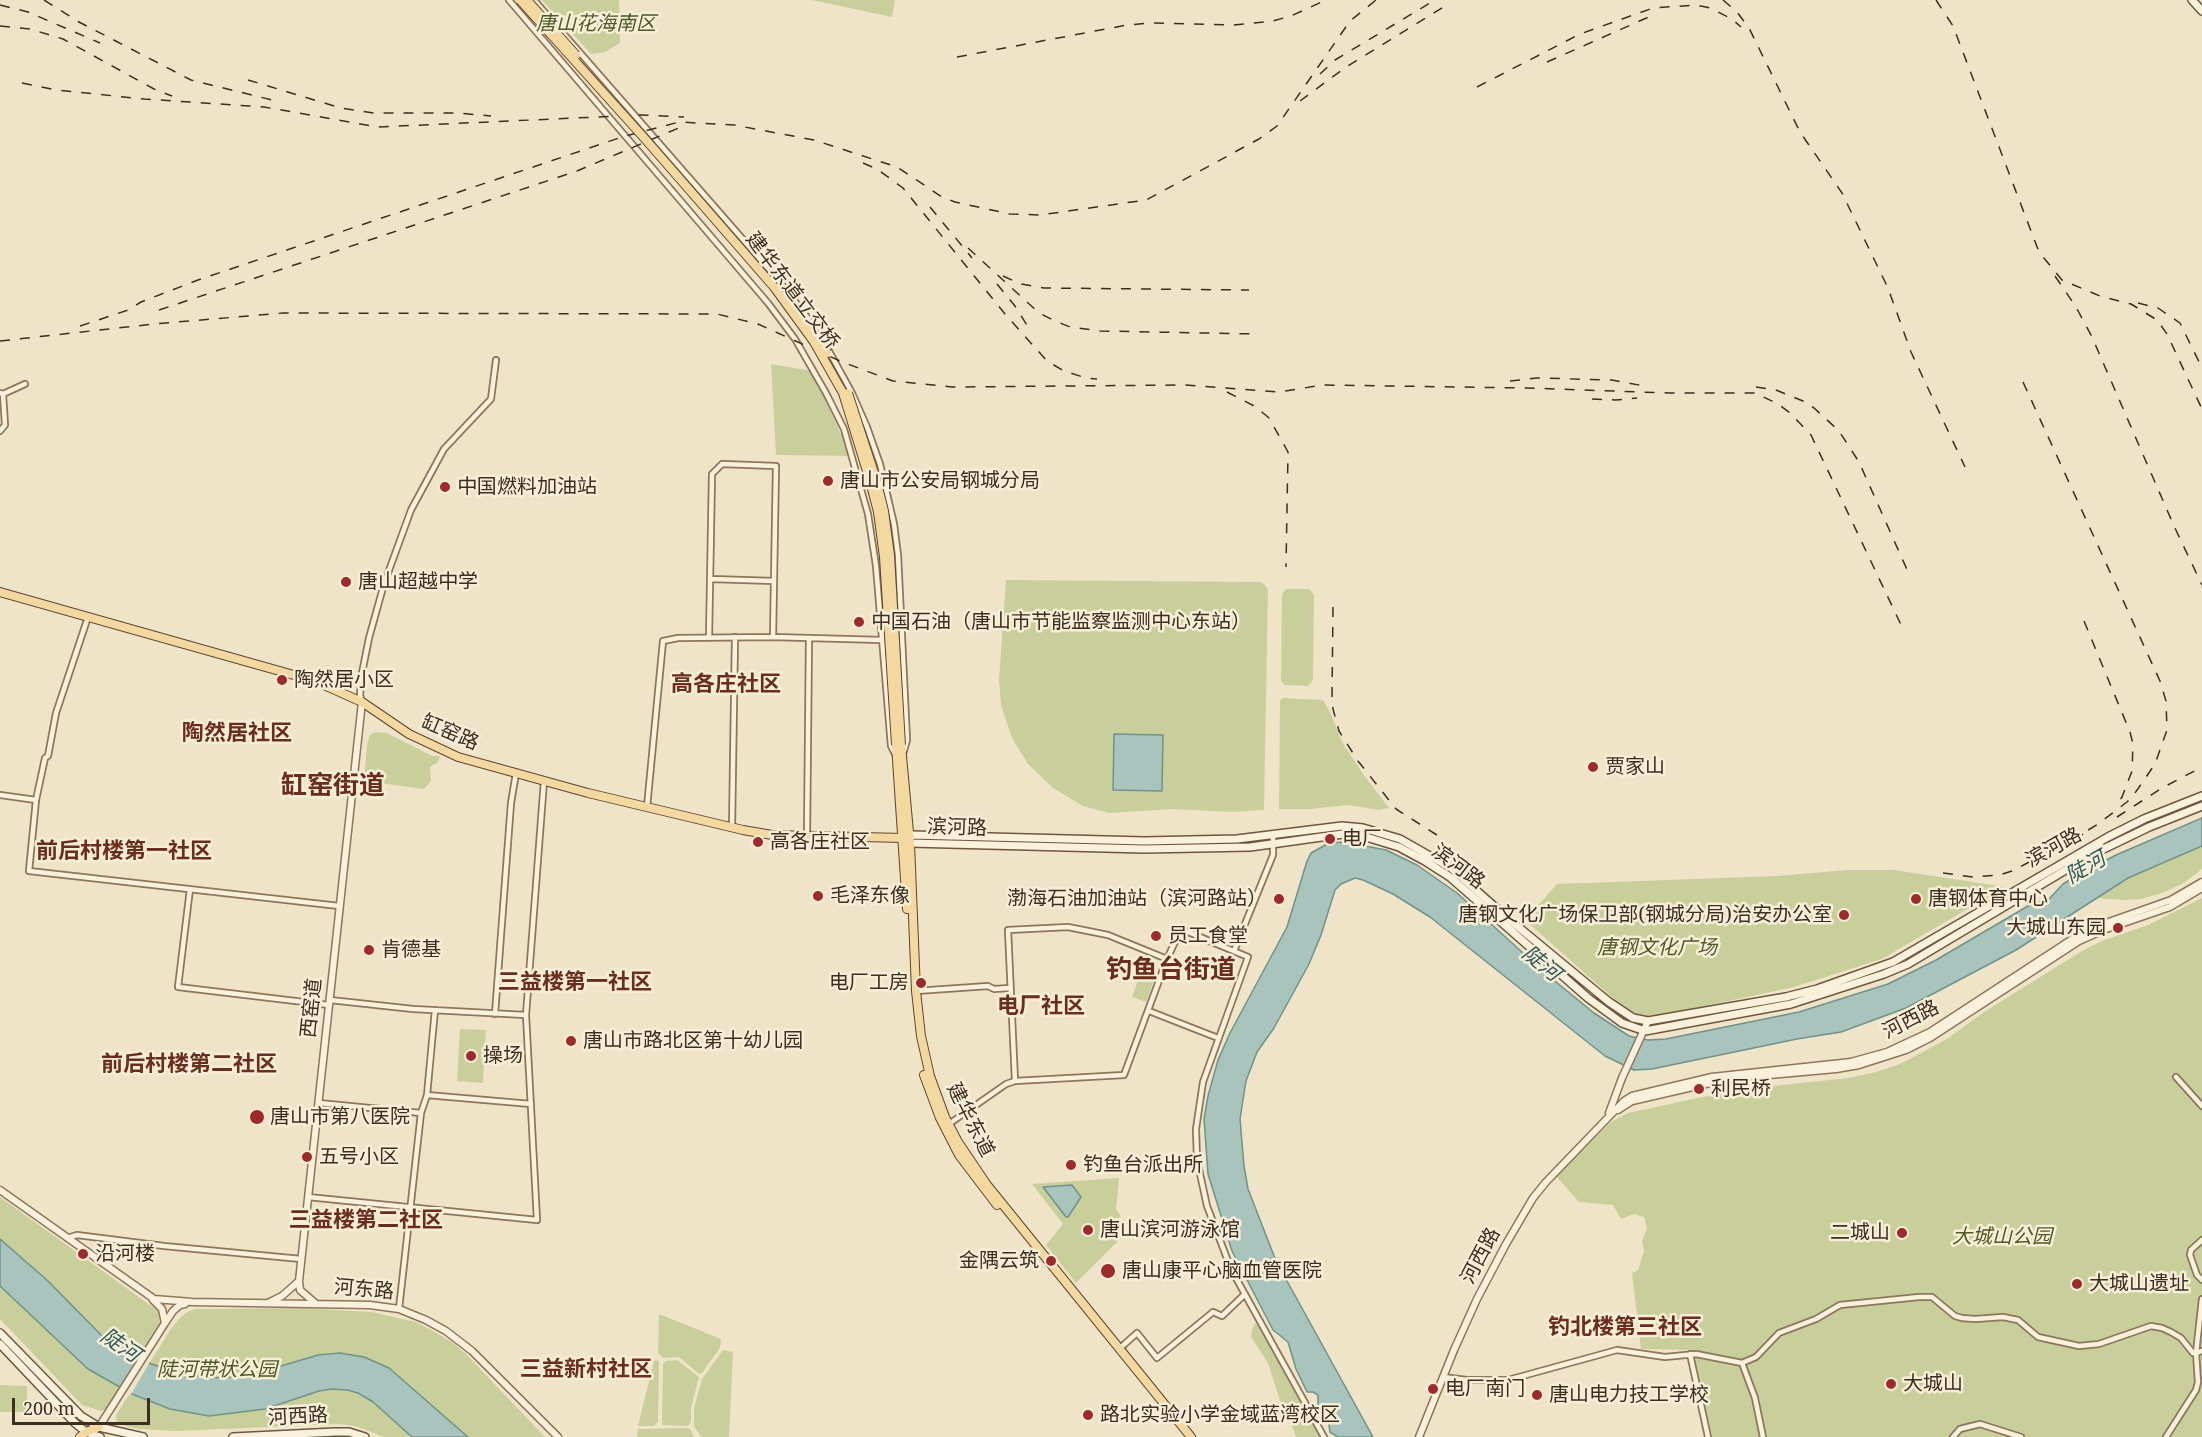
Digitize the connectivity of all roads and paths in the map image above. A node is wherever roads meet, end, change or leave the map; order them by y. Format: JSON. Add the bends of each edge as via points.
{"nodes":[{"id":1,"x":509,"y":0,"type":"edge"},
{"id":2,"x":520,"y":0,"type":"edge"},
{"id":3,"x":527,"y":0,"type":"edge"},
{"id":4,"x":534,"y":0,"type":"edge"},
{"id":5,"x":2192,"y":0,"type":"edge"},
{"id":6,"x":2202,"y":11,"type":"edge"},
{"id":7,"x":496,"y":360,"type":"dead end"},
{"id":8,"x":25,"y":384,"type":"dead end"},
{"id":9,"x":1,"y":394,"type":"edge"},
{"id":10,"x":0,"y":431,"type":"edge"},
{"id":11,"x":711,"y":579,"type":"junction"},
{"id":12,"x":774,"y":581,"type":"junction"},
{"id":13,"x":0,"y":592,"type":"edge"},
{"id":14,"x":88,"y":617,"type":"junction"},
{"id":15,"x":735,"y":637,"type":"junction"},
{"id":16,"x":773,"y":637,"type":"junction"},
{"id":17,"x":709,"y":638,"type":"junction"},
{"id":18,"x":809,"y":638,"type":"junction"},
{"id":19,"x":882,"y":640,"type":"junction"},
{"id":20,"x":362,"y":702,"type":"junction"},
{"id":21,"x":898,"y":745,"type":"junction"},
{"id":22,"x":900,"y":757,"type":"junction"},
{"id":23,"x":516,"y":773,"type":"junction"},
{"id":24,"x":544,"y":781,"type":"junction"},
{"id":25,"x":0,"y":795,"type":"edge"},
{"id":26,"x":2202,"y":796,"type":"edge"},
{"id":27,"x":36,"y":800,"type":"junction"},
{"id":28,"x":2202,"y":806,"type":"edge"},
{"id":29,"x":646,"y":807,"type":"junction"},
{"id":30,"x":732,"y":828,"type":"junction"},
{"id":31,"x":807,"y":836,"type":"junction"},
{"id":32,"x":908,"y":839,"type":"junction"},
{"id":33,"x":1273,"y":839,"type":"junction"},
{"id":34,"x":2202,"y":882,"type":"edge"},
{"id":35,"x":2202,"y":888,"type":"edge"},
{"id":36,"x":190,"y":889,"type":"junction"},
{"id":37,"x":339,"y":906,"type":"junction"},
{"id":38,"x":1234,"y":951,"type":"junction"},
{"id":39,"x":1167,"y":959,"type":"junction"},
{"id":40,"x":1011,"y":988,"type":"junction"},
{"id":41,"x":916,"y":991,"type":"junction"},
{"id":42,"x":330,"y":1002,"type":"junction"},
{"id":43,"x":435,"y":1010,"type":"junction"},
{"id":44,"x":1149,"y":1011,"type":"junction"},
{"id":45,"x":495,"y":1014,"type":"junction"},
{"id":46,"x":526,"y":1015,"type":"junction"},
{"id":47,"x":1648,"y":1021,"type":"junction"},
{"id":48,"x":1644,"y":1033,"type":"junction"},
{"id":49,"x":1218,"y":1038,"type":"junction"},
{"id":50,"x":2176,"y":1077,"type":"dead end"},
{"id":51,"x":1015,"y":1081,"type":"junction"},
{"id":52,"x":427,"y":1095,"type":"junction"},
{"id":53,"x":319,"y":1103,"type":"junction"},
{"id":54,"x":531,"y":1104,"type":"junction"},
{"id":55,"x":2202,"y":1106,"type":"edge"},
{"id":56,"x":421,"y":1113,"type":"junction"},
{"id":57,"x":1609,"y":1114,"type":"junction"},
{"id":58,"x":949,"y":1124,"type":"junction"},
{"id":59,"x":0,"y":1190,"type":"edge"},
{"id":60,"x":308,"y":1197,"type":"junction"},
{"id":61,"x":410,"y":1209,"type":"junction"},
{"id":62,"x":67,"y":1238,"type":"junction"},
{"id":63,"x":2202,"y":1240,"type":"edge"},
{"id":64,"x":301,"y":1259,"type":"junction"},
{"id":65,"x":2202,"y":1280,"type":"edge"},
{"id":66,"x":298,"y":1281,"type":"junction"},
{"id":67,"x":1245,"y":1294,"type":"junction"},
{"id":68,"x":150,"y":1297,"type":"junction"},
{"id":69,"x":2202,"y":1299,"type":"edge"},
{"id":70,"x":192,"y":1302,"type":"junction"},
{"id":71,"x":269,"y":1302,"type":"junction"},
{"id":72,"x":316,"y":1303,"type":"junction"},
{"id":73,"x":399,"y":1309,"type":"junction"},
{"id":74,"x":165,"y":1323,"type":"junction"},
{"id":75,"x":0,"y":1333,"type":"edge"},
{"id":76,"x":0,"y":1344,"type":"edge"},
{"id":77,"x":1119,"y":1349,"type":"junction"},
{"id":78,"x":2202,"y":1351,"type":"edge"},
{"id":79,"x":2196,"y":1353,"type":"junction"},
{"id":80,"x":1690,"y":1354,"type":"junction"},
{"id":81,"x":1742,"y":1363,"type":"junction"},
{"id":82,"x":1443,"y":1377,"type":"junction"},
{"id":83,"x":2200,"y":1382,"type":"edge"},
{"id":84,"x":99,"y":1427,"type":"junction"},
{"id":85,"x":90,"y":1436,"type":"edge"},
{"id":86,"x":143,"y":1437,"type":"edge"},
{"id":87,"x":233,"y":1437,"type":"edge"},
{"id":88,"x":365,"y":1437,"type":"edge"},
{"id":89,"x":558,"y":1437,"type":"edge"},
{"id":90,"x":1185,"y":1437,"type":"edge"},
{"id":91,"x":1191,"y":1437,"type":"edge"},
{"id":92,"x":1324,"y":1437,"type":"edge"},
{"id":93,"x":1419,"y":1437,"type":"edge"},
{"id":94,"x":1708,"y":1437,"type":"edge"},
{"id":95,"x":1763,"y":1437,"type":"edge"},
{"id":96,"x":1953,"y":1437,"type":"edge"},
{"id":97,"x":2021,"y":1437,"type":"edge"},
{"id":98,"x":2166,"y":1437,"type":"edge"}],
"edges":[{"from":1,"to":19,"type":"street","via":[[768,303],[806,357],[844,429],[861,486],[874,555]]},
{"from":2,"to":21,"type":"main road","name":"建华东道立交桥","bridge":true,"via":[[774,287],[814,342],[843,393],[878,512]]},
{"from":3,"to":21,"type":"main road","name":"建华东道立交桥","bridge":true,"via":[[779,286],[818,339],[848,393],[884,511],[891,567]]},
{"from":4,"to":22,"type":"street","via":[[781,283],[831,352],[852,393],[880,464],[894,524],[907,740]]},
{"from":5,"to":6,"type":"main road"},
{"from":7,"to":20,"type":"street","via":[[491,399],[444,449],[411,510],[369,638]]},
{"from":8,"to":9,"type":"street"},
{"from":9,"to":10,"type":"street","via":[[5,425]]},
{"from":11,"to":12,"type":"street"},
{"from":11,"to":12,"type":"street","via":[[712,474],[722,464],[765,465],[776,466]]},
{"from":11,"to":17,"type":"street"},
{"from":12,"to":16,"type":"street"},
{"from":13,"to":14,"type":"main road","name":"缸窑路"},
{"from":14,"to":20,"type":"main road","name":"缸窑路","via":[[315,681]]},
{"from":14,"to":27,"type":"street","via":[[56,713]]},
{"from":15,"to":16,"type":"street"},
{"from":15,"to":17,"type":"street"},
{"from":15,"to":30,"type":"street"},
{"from":16,"to":18,"type":"street"},
{"from":17,"to":29,"type":"street","via":[[663,640]]},
{"from":18,"to":19,"type":"street"},
{"from":18,"to":31,"type":"street"},
{"from":19,"to":22,"type":"street","via":[[891,746]]},
{"from":20,"to":23,"type":"main road","name":"缸窑路","via":[[410,734],[458,757]]},
{"from":20,"to":37,"type":"street","name":"西窑道"},
{"from":21,"to":22,"type":"main road","name":"建华东道"},
{"from":22,"to":32,"type":"main road","name":"建华东道"},
{"from":23,"to":24,"type":"main road","name":"缸窑路"},
{"from":23,"to":45,"type":"street"},
{"from":24,"to":29,"type":"main road","name":"缸窑路"},
{"from":24,"to":46,"type":"street"},
{"from":25,"to":27,"type":"street"},
{"from":26,"to":47,"type":"main road","name":"滨河路","via":[[2108,837],[1893,962],[1786,997]]},
{"from":27,"to":36,"type":"street","via":[[29,871]]},
{"from":28,"to":48,"type":"main road","name":"滨河路","via":[[2089,856],[1908,964],[1884,974],[1791,1004]]},
{"from":29,"to":30,"type":"main road","name":"缸窑路"},
{"from":30,"to":31,"type":"main road","name":"缸窑路"},
{"from":31,"to":32,"type":"main road","name":"缸窑路"},
{"from":32,"to":33,"type":"main road","name":"滨河路","via":[[1144,849],[1227,848]]},
{"from":32,"to":41,"type":"main road","name":"建华东道"},
{"from":32,"to":90,"type":"main road","name":"建华东道","via":[[914,1015],[925,1077],[940,1118],[968,1169]]},
{"from":33,"to":38,"type":"street","via":[[1274,855]]},
{"from":33,"to":47,"type":"main road","name":"滨河路","via":[[1342,826],[1400,839],[1451,868],[1609,1002],[1634,1018]]},
{"from":33,"to":48,"type":"main road","name":"滨河路","via":[[1363,836],[1425,861],[1450,877],[1588,998],[1622,1023]]},
{"from":34,"to":57,"type":"street","name":"河西路","via":[[2171,900],[2080,934],[1930,1032],[1887,1052],[1851,1062],[1712,1077],[1632,1096]]},
{"from":35,"to":57,"type":"street","name":"河西路","via":[[2170,907],[2079,941],[1930,1038],[1897,1053],[1836,1069],[1710,1083],[1632,1101]]},
{"from":36,"to":37,"type":"street"},
{"from":36,"to":42,"type":"street","via":[[178,987]]},
{"from":37,"to":42,"type":"street","name":"西窑道"},
{"from":38,"to":39,"type":"street","via":[[1181,929]]},
{"from":38,"to":49,"type":"street","via":[[1248,957]]},
{"from":39,"to":40,"type":"street","via":[[1108,935],[1068,927],[1008,930]]},
{"from":39,"to":44,"type":"street"},
{"from":40,"to":41,"type":"street"},
{"from":40,"to":51,"type":"street"},
{"from":41,"to":58,"type":"main road","name":"建华东道","via":[[930,1076]]},
{"from":42,"to":43,"type":"street"},
{"from":42,"to":53,"type":"street","name":"西窑道"},
{"from":43,"to":45,"type":"street"},
{"from":43,"to":52,"type":"street"},
{"from":44,"to":49,"type":"street"},
{"from":44,"to":51,"type":"street","via":[[1124,1076]]},
{"from":45,"to":46,"type":"street"},
{"from":46,"to":54,"type":"street"},
{"from":47,"to":48,"type":"street"},
{"from":48,"to":57,"type":"street"},
{"from":49,"to":67,"type":"street","via":[[1198,1107],[1197,1160],[1220,1245]]},
{"from":50,"to":55,"type":"street"},
{"from":51,"to":58,"type":"street"},
{"from":52,"to":54,"type":"street"},
{"from":52,"to":56,"type":"street"},
{"from":53,"to":56,"type":"street"},
{"from":53,"to":60,"type":"street","name":"西窑道"},
{"from":54,"to":61,"type":"street","via":[[537,1220]]},
{"from":56,"to":61,"type":"street"},
{"from":57,"to":82,"type":"street","name":"河西路","via":[[1533,1198],[1477,1299]]},
{"from":58,"to":77,"type":"main road","name":"建华东道","via":[[987,1185]]},
{"from":59,"to":62,"type":"street","name":"河东路"},
{"from":60,"to":61,"type":"street"},
{"from":60,"to":64,"type":"street","name":"西窑道"},
{"from":61,"to":73,"type":"street"},
{"from":62,"to":64,"type":"street","via":[[77,1235]]},
{"from":62,"to":68,"type":"street","name":"河东路"},
{"from":63,"to":65,"type":"street","via":[[2190,1255]]},
{"from":64,"to":66,"type":"street","name":"西窑道"},
{"from":66,"to":71,"type":"street"},
{"from":66,"to":72,"type":"street","via":[[300,1290]]},
{"from":67,"to":77,"type":"street","via":[[1222,1316],[1213,1312],[1157,1358],[1137,1334]]},
{"from":67,"to":92,"type":"street"},
{"from":68,"to":70,"type":"street","name":"河东路"},
{"from":68,"to":74,"type":"street","via":[[162,1310]]},
{"from":69,"to":79,"type":"street"},
{"from":70,"to":71,"type":"street","name":"河东路"},
{"from":70,"to":74,"type":"street","via":[[180,1305]]},
{"from":71,"to":72,"type":"street","name":"河东路"},
{"from":72,"to":73,"type":"street","name":"河东路"},
{"from":73,"to":89,"type":"street","name":"河东路","via":[[436,1326],[472,1351]]},
{"from":74,"to":84,"type":"street"},
{"from":75,"to":84,"type":"main road","via":[[81,1416]]},
{"from":76,"to":85,"type":"main road"},
{"from":77,"to":91,"type":"main road","name":"建华东道"},
{"from":78,"to":79,"type":"street"},
{"from":79,"to":81,"type":"street","via":[[2181,1338],[2162,1328],[2151,1326],[2099,1344],[2079,1346],[2038,1337],[2018,1320],[1955,1316],[1932,1298],[1919,1297],[1840,1305],[1779,1333],[1756,1357]]},
{"from":79,"to":83,"type":"street"},
{"from":80,"to":81,"type":"street"},
{"from":80,"to":82,"type":"street","via":[[1665,1357],[1617,1350],[1508,1380]]},
{"from":80,"to":94,"type":"street"},
{"from":81,"to":95,"type":"street"},
{"from":82,"to":93,"type":"street","name":"河西路"},
{"from":83,"to":98,"type":"street"},
{"from":84,"to":85,"type":"main road"},
{"from":84,"to":86,"type":"main road"},
{"from":87,"to":88,"type":"main road","name":"河西路","via":[[349,1432]]},
{"from":96,"to":97,"type":"street","via":[[1960,1429],[1980,1424]]}]}
